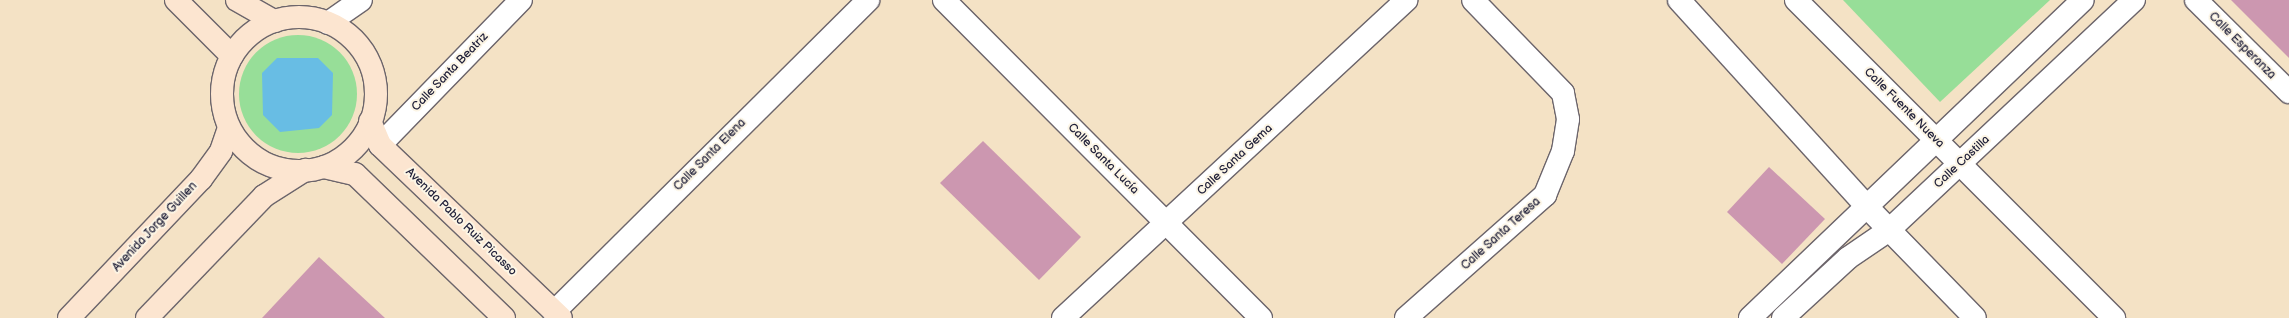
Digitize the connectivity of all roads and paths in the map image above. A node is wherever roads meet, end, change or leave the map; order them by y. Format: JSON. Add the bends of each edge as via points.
{"nodes":[{"id":1,"x":176,"y":0,"type":"edge"},
{"id":2,"x":237,"y":0,"type":"edge"},
{"id":3,"x":361,"y":0,"type":"edge"},
{"id":4,"x":521,"y":0,"type":"edge"},
{"id":5,"x":868,"y":0,"type":"edge"},
{"id":6,"x":944,"y":0,"type":"edge"},
{"id":7,"x":1406,"y":0,"type":"edge"},
{"id":8,"x":1473,"y":0,"type":"edge"},
{"id":9,"x":1679,"y":0,"type":"edge"},
{"id":10,"x":1796,"y":0,"type":"edge"},
{"id":11,"x":2083,"y":0,"type":"edge"},
{"id":12,"x":2134,"y":0,"type":"edge"},
{"id":13,"x":2196,"y":0,"type":"edge"},
{"id":14,"x":274,"y":21,"type":"junction"},
{"id":15,"x":328,"y":23,"type":"junction"},
{"id":16,"x":232,"y":56,"type":"junction"},
{"id":17,"x":2289,"y":92,"type":"edge"},
{"id":18,"x":370,"y":121,"type":"junction"},
{"id":19,"x":229,"y":128,"type":"junction"},
{"id":20,"x":1936,"y":140,"type":"junction"},
{"id":21,"x":380,"y":145,"type":"junction"},
{"id":22,"x":1960,"y":164,"type":"junction"},
{"id":23,"x":314,"y":168,"type":"junction"},
{"id":24,"x":1868,"y":208,"type":"junction"},
{"id":25,"x":1168,"y":223,"type":"junction"},
{"id":26,"x":1889,"y":230,"type":"junction"},
{"id":27,"x":557,"y":315,"type":"edge"},
{"id":28,"x":69,"y":318,"type":"edge"},
{"id":29,"x":147,"y":318,"type":"edge"},
{"id":30,"x":504,"y":318,"type":"edge"},
{"id":31,"x":1064,"y":318,"type":"edge"},
{"id":32,"x":1261,"y":318,"type":"edge"},
{"id":33,"x":1406,"y":318,"type":"edge"},
{"id":34,"x":1750,"y":318,"type":"edge"},
{"id":35,"x":1784,"y":318,"type":"edge"},
{"id":36,"x":1975,"y":318,"type":"edge"},
{"id":37,"x":2114,"y":318,"type":"edge"}],
"edges":[{"from":1,"to":16,"type":"street"},
{"from":2,"to":14,"type":"street"},
{"from":3,"to":15,"type":"street"},
{"from":4,"to":21,"type":"street","name":"Calle Santa Beatriz"},
{"from":5,"to":27,"type":"street","name":"Calle Santa Elena"},
{"from":6,"to":25,"type":"street","name":"Calle Santa Lucía"},
{"from":7,"to":25,"type":"street","name":"Calle Santa Gema"},
{"from":8,"to":33,"type":"street","name":"Calle Santa Teresa","via":[[1563,92],[1568,119],[1563,151],[1544,195]]},
{"from":9,"to":24,"type":"street"},
{"from":10,"to":20,"type":"street","name":"Calle Fuente Nueva"},
{"from":11,"to":20,"type":"street"},
{"from":12,"to":22,"type":"street","name":"Calle Castilla"},
{"from":13,"to":17,"type":"street","name":"Calle Esperanza"},
{"from":14,"to":15,"type":"street","via":[[298,17]]},
{"from":14,"to":16,"type":"street","via":[[247,37]]},
{"from":15,"to":18,"type":"street","via":[[358,45],[368,60],[376,96]]},
{"from":16,"to":19,"type":"street","via":[[222,91]]},
{"from":18,"to":21,"type":"street","name":"Avenida Pablo Ruiz Picasso"},
{"from":18,"to":23,"type":"street","via":[[355,147]]},
{"from":19,"to":23,"type":"street","via":[[248,152],[269,165]]},
{"from":19,"to":28,"type":"street","name":"Avenida Jorge Guillen","via":[[221,151],[201,179]]},
{"from":20,"to":22,"type":"street","name":"Calle Fuente Nueva"},
{"from":20,"to":24,"type":"street"},
{"from":21,"to":27,"type":"street","name":"Avenida Pablo Ruiz Picasso"},
{"from":22,"to":26,"type":"street","name":"Calle Castilla"},
{"from":22,"to":37,"type":"street","name":"Calle Fuente Nueva"},
{"from":23,"to":29,"type":"street","via":[[264,196]]},
{"from":23,"to":30,"type":"street","via":[[355,174]]},
{"from":24,"to":26,"type":"street"},
{"from":24,"to":34,"type":"street"},
{"from":25,"to":31,"type":"street","name":"Calle Santa Gema"},
{"from":25,"to":32,"type":"street","name":"Calle Santa Lucía"},
{"from":26,"to":35,"type":"street","name":"Calle Castilla","via":[[1848,258]]},
{"from":26,"to":36,"type":"street"}]}
